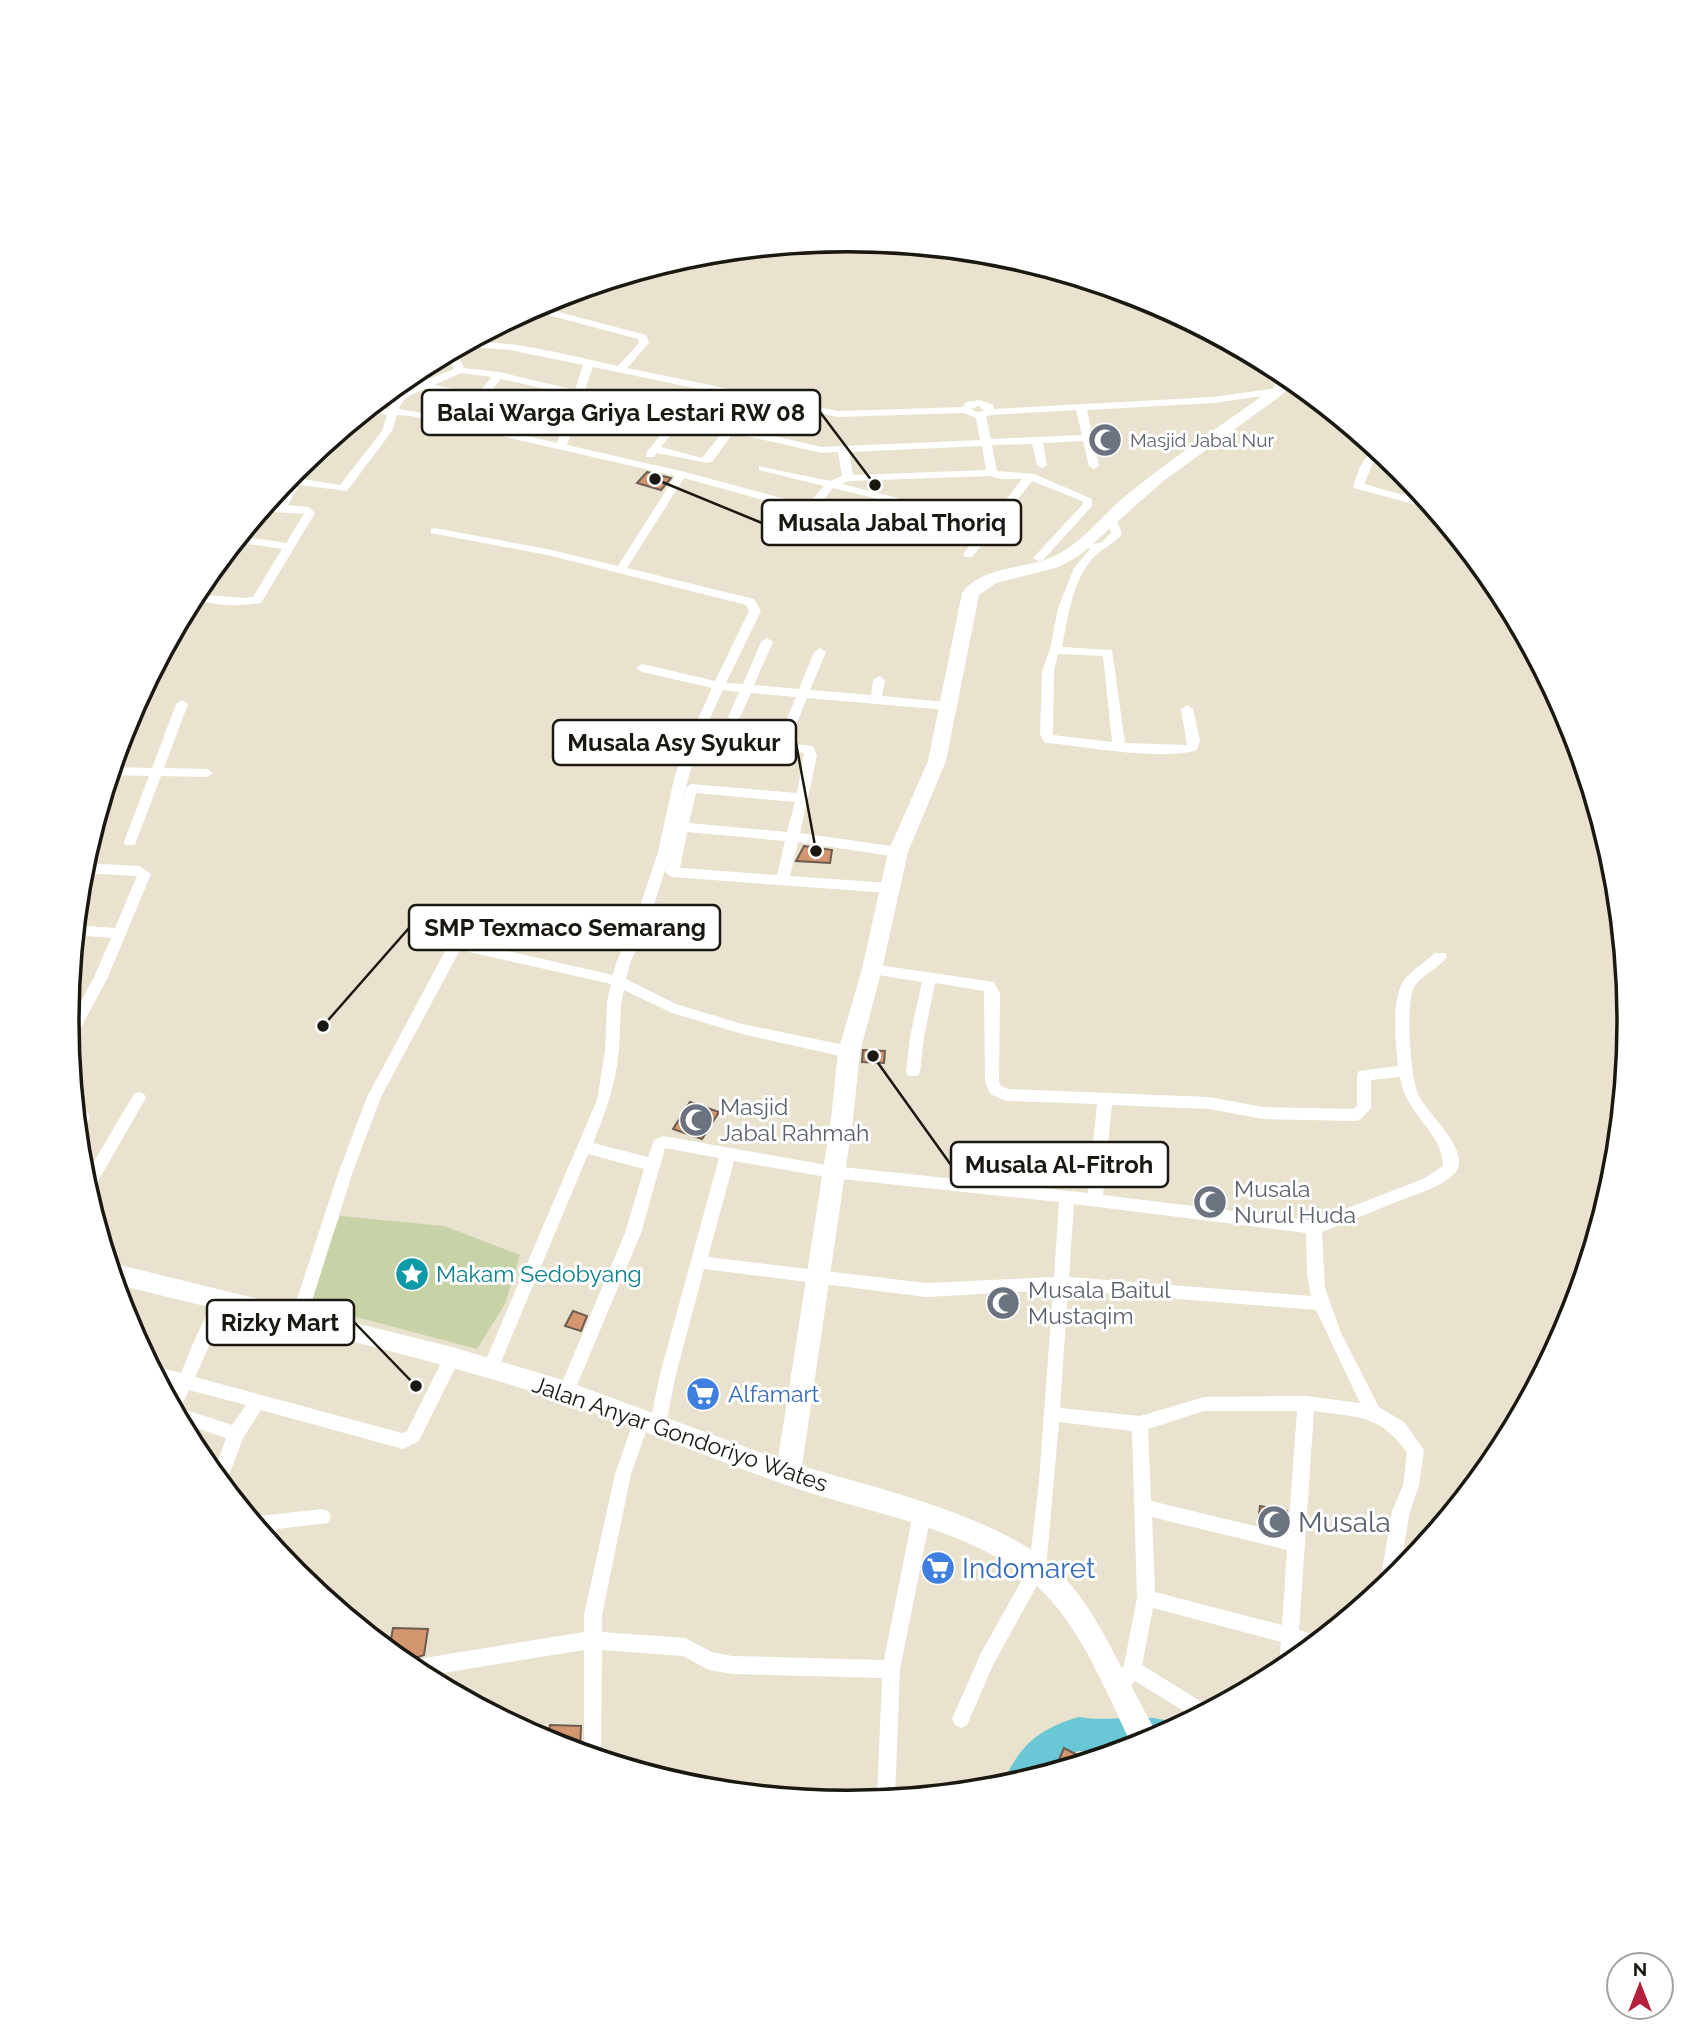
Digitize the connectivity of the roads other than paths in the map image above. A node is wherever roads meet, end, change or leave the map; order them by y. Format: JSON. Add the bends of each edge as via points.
{"nodes":[{"id":1,"x":549,"y":312,"type":"edge"},
{"id":2,"x":489,"y":341,"type":"edge"},
{"id":3,"x":456,"y":360,"type":"edge"},
{"id":4,"x":589,"y":363,"type":"junction"},
{"id":5,"x":460,"y":370,"type":"junction"},
{"id":6,"x":620,"y":370,"type":"junction"},
{"id":7,"x":499,"y":375,"type":"junction"},
{"id":8,"x":1279,"y":384,"type":"edge"},
{"id":9,"x":421,"y":385,"type":"junction"},
{"id":10,"x":1280,"y":385,"type":"edge"},
{"id":11,"x":1281,"y":385,"type":"edge"},
{"id":12,"x":580,"y":394,"type":"junction"},
{"id":13,"x":733,"y":395,"type":"junction"},
{"id":14,"x":478,"y":399,"type":"junction"},
{"id":15,"x":1081,"y":408,"type":"junction"},
{"id":16,"x":379,"y":411,"type":"edge"},
{"id":17,"x":987,"y":411,"type":"junction"},
{"id":18,"x":395,"y":412,"type":"junction"},
{"id":19,"x":680,"y":417,"type":"junction"},
{"id":20,"x":568,"y":421,"type":"junction"},
{"id":21,"x":458,"y":423,"type":"junction"},
{"id":22,"x":710,"y":425,"type":"junction"},
{"id":23,"x":730,"y":430,"type":"junction"},
{"id":24,"x":624,"y":433,"type":"dead end"},
{"id":25,"x":1087,"y":438,"type":"junction"},
{"id":26,"x":1037,"y":441,"type":"junction"},
{"id":27,"x":986,"y":443,"type":"junction"},
{"id":28,"x":561,"y":447,"type":"junction"},
{"id":29,"x":655,"y":449,"type":"junction"},
{"id":30,"x":843,"y":450,"type":"junction"},
{"id":31,"x":1370,"y":459,"type":"joint"},
{"id":32,"x":1373,"y":460,"type":"edge"},
{"id":33,"x":1042,"y":465,"type":"dead end"},
{"id":34,"x":639,"y":466,"type":"junction"},
{"id":35,"x":1094,"y":466,"type":"dead end"},
{"id":36,"x":763,"y":468,"type":"dead end"},
{"id":37,"x":992,"y":472,"type":"junction"},
{"id":38,"x":681,"y":474,"type":"junction"},
{"id":39,"x":1030,"y":476,"type":"junction"},
{"id":40,"x":848,"y":478,"type":"junction"},
{"id":41,"x":299,"y":482,"type":"edge"},
{"id":42,"x":831,"y":484,"type":"junction"},
{"id":43,"x":285,"y":497,"type":"edge"},
{"id":44,"x":894,"y":499,"type":"dead end"},
{"id":45,"x":1415,"y":502,"type":"edge"},
{"id":46,"x":276,"y":507,"type":"edge"},
{"id":47,"x":282,"y":507,"type":"junction"},
{"id":48,"x":811,"y":508,"type":"junction"},
{"id":49,"x":899,"y":530,"type":"dead end"},
{"id":50,"x":435,"y":531,"type":"dead end"},
{"id":51,"x":248,"y":541,"type":"edge"},
{"id":52,"x":1091,"y":546,"type":"junction"},
{"id":53,"x":289,"y":547,"type":"junction"},
{"id":54,"x":968,"y":555,"type":"dead end"},
{"id":55,"x":1039,"y":558,"type":"dead end"},
{"id":56,"x":620,"y":571,"type":"junction"},
{"id":57,"x":205,"y":598,"type":"edge"},
{"id":58,"x":767,"y":642,"type":"dead end"},
{"id":59,"x":1056,"y":650,"type":"junction"},
{"id":60,"x":820,"y":652,"type":"dead end"},
{"id":61,"x":642,"y":668,"type":"dead end"},
{"id":62,"x":879,"y":680,"type":"dead end"},
{"id":63,"x":721,"y":686,"type":"junction"},
{"id":64,"x":749,"y":687,"type":"junction"},
{"id":65,"x":804,"y":691,"type":"junction"},
{"id":66,"x":876,"y":699,"type":"junction"},
{"id":67,"x":182,"y":704,"type":"dead end"},
{"id":68,"x":946,"y":706,"type":"junction"},
{"id":69,"x":1187,"y":709,"type":"dead end"},
{"id":70,"x":734,"y":717,"type":"dead end"},
{"id":71,"x":789,"y":728,"type":"dead end"},
{"id":72,"x":737,"y":741,"type":"dead end"},
{"id":73,"x":580,"y":742,"type":"dead end"},
{"id":74,"x":1119,"y":747,"type":"junction"},
{"id":75,"x":688,"y":757,"type":"junction"},
{"id":76,"x":121,"y":771,"type":"edge"},
{"id":77,"x":155,"y":772,"type":"junction"},
{"id":78,"x":207,"y":773,"type":"dead end"},
{"id":79,"x":802,"y":798,"type":"junction"},
{"id":80,"x":682,"y":827,"type":"junction"},
{"id":81,"x":793,"y":837,"type":"junction"},
{"id":82,"x":130,"y":842,"type":"dead end"},
{"id":83,"x":898,"y":852,"type":"junction"},
{"id":84,"x":95,"y":869,"type":"edge"},
{"id":85,"x":782,"y":880,"type":"junction"},
{"id":86,"x":889,"y":888,"type":"junction"},
{"id":87,"x":84,"y":930,"type":"edge"},
{"id":88,"x":118,"y":933,"type":"junction"},
{"id":89,"x":1440,"y":957,"type":"dead end"},
{"id":90,"x":872,"y":969,"type":"junction"},
{"id":91,"x":930,"y":977,"type":"junction"},
{"id":92,"x":619,"y":981,"type":"junction"},
{"id":93,"x":79,"y":1018,"type":"edge"},
{"id":94,"x":849,"y":1052,"type":"junction"},
{"id":95,"x":1407,"y":1071,"type":"junction"},
{"id":96,"x":913,"y":1072,"type":"dead end"},
{"id":97,"x":139,"y":1098,"type":"dead end"},
{"id":98,"x":1105,"y":1101,"type":"junction"},
{"id":99,"x":583,"y":1147,"type":"junction"},
{"id":100,"x":728,"y":1154,"type":"junction"},
{"id":101,"x":653,"y":1165,"type":"junction"},
{"id":102,"x":832,"y":1172,"type":"junction"},
{"id":103,"x":95,"y":1174,"type":"edge"},
{"id":104,"x":1067,"y":1197,"type":"junction"},
{"id":105,"x":1095,"y":1200,"type":"junction"},
{"id":106,"x":1314,"y":1228,"type":"junction"},
{"id":107,"x":699,"y":1262,"type":"junction"},
{"id":108,"x":123,"y":1276,"type":"edge"},
{"id":109,"x":817,"y":1278,"type":"junction"},
{"id":110,"x":1061,"y":1283,"type":"junction"},
{"id":111,"x":225,"y":1302,"type":"junction"},
{"id":112,"x":1321,"y":1304,"type":"junction"},
{"id":113,"x":298,"y":1320,"type":"junction"},
{"id":114,"x":452,"y":1358,"type":"junction"},
{"id":115,"x":490,"y":1369,"type":"junction"},
{"id":116,"x":166,"y":1377,"type":"edge"},
{"id":117,"x":187,"y":1383,"type":"junction"},
{"id":118,"x":566,"y":1392,"type":"junction"},
{"id":119,"x":178,"y":1398,"type":"edge"},
{"id":120,"x":257,"y":1402,"type":"junction"},
{"id":121,"x":1306,"y":1403,"type":"junction"},
{"id":122,"x":1373,"y":1412,"type":"junction"},
{"id":123,"x":1051,"y":1414,"type":"junction"},
{"id":124,"x":190,"y":1419,"type":"edge"},
{"id":125,"x":650,"y":1423,"type":"junction"},
{"id":126,"x":1140,"y":1424,"type":"junction"},
{"id":127,"x":236,"y":1434,"type":"junction"},
{"id":128,"x":223,"y":1469,"type":"dead end"},
{"id":129,"x":789,"y":1474,"type":"junction"},
{"id":130,"x":1144,"y":1507,"type":"junction"},
{"id":131,"x":922,"y":1514,"type":"junction"},
{"id":132,"x":322,"y":1517,"type":"dead end"},
{"id":133,"x":269,"y":1527,"type":"edge"},
{"id":134,"x":1296,"y":1544,"type":"junction"},
{"id":135,"x":1392,"y":1565,"type":"edge"},
{"id":136,"x":1037,"y":1569,"type":"junction"},
{"id":137,"x":1146,"y":1598,"type":"junction"},
{"id":138,"x":1292,"y":1637,"type":"junction"},
{"id":139,"x":592,"y":1640,"type":"junction"},
{"id":140,"x":1304,"y":1640,"type":"edge"},
{"id":141,"x":1290,"y":1650,"type":"edge"},
{"id":142,"x":429,"y":1666,"type":"edge"},
{"id":143,"x":891,"y":1669,"type":"junction"},
{"id":144,"x":1125,"y":1679,"type":"junction"},
{"id":145,"x":1193,"y":1708,"type":"edge"},
{"id":146,"x":961,"y":1719,"type":"dead end"},
{"id":147,"x":1140,"y":1733,"type":"edge"},
{"id":148,"x":593,"y":1746,"type":"edge"},
{"id":149,"x":886,"y":1789,"type":"edge"}],
"edges":[{"from":1,"to":6,"type":"street","via":[[643,337],[644,343]]},
{"from":2,"to":4,"type":"street"},
{"from":3,"to":5,"type":"street"},
{"from":4,"to":6,"type":"street"},
{"from":4,"to":12,"type":"street"},
{"from":5,"to":7,"type":"street"},
{"from":5,"to":9,"type":"street"},
{"from":6,"to":13,"type":"street"},
{"from":7,"to":12,"type":"street"},
{"from":7,"to":14,"type":"street"},
{"from":8,"to":17,"type":"street"},
{"from":9,"to":14,"type":"street"},
{"from":9,"to":18,"type":"street","via":[[396,401]]},
{"from":10,"to":15,"type":"street","via":[[1213,400]]},
{"from":11,"to":52,"type":"street","via":[[1116,512]]},
{"from":12,"to":19,"type":"street"},
{"from":12,"to":20,"type":"street"},
{"from":13,"to":17,"type":"street","via":[[838,414]]},
{"from":13,"to":22,"type":"street"},
{"from":14,"to":20,"type":"street"},
{"from":14,"to":21,"type":"street"},
{"from":15,"to":17,"type":"street"},
{"from":15,"to":25,"type":"street"},
{"from":16,"to":18,"type":"street"},
{"from":17,"to":27,"type":"street"},
{"from":18,"to":21,"type":"street"},
{"from":18,"to":41,"type":"street","via":[[387,431],[343,489]]},
{"from":19,"to":22,"type":"street"},
{"from":19,"to":29,"type":"street"},
{"from":20,"to":24,"type":"street"},
{"from":20,"to":28,"type":"street"},
{"from":21,"to":28,"type":"street"},
{"from":22,"to":23,"type":"street"},
{"from":23,"to":29,"type":"street","via":[[703,461]]},
{"from":23,"to":30,"type":"street","via":[[822,450]]},
{"from":25,"to":26,"type":"street"},
{"from":25,"to":35,"type":"street"},
{"from":26,"to":27,"type":"street"},
{"from":26,"to":33,"type":"street"},
{"from":27,"to":30,"type":"street"},
{"from":27,"to":37,"type":"street"},
{"from":28,"to":34,"type":"street"},
{"from":29,"to":34,"type":"street"},
{"from":30,"to":40,"type":"street"},
{"from":31,"to":32,"type":"street"},
{"from":31,"to":45,"type":"street","via":[[1358,485]]},
{"from":34,"to":38,"type":"street"},
{"from":36,"to":42,"type":"street"},
{"from":37,"to":39,"type":"street"},
{"from":37,"to":40,"type":"street"},
{"from":38,"to":48,"type":"street"},
{"from":38,"to":56,"type":"street"},
{"from":39,"to":54,"type":"street"},
{"from":39,"to":55,"type":"street","via":[[1088,501]]},
{"from":40,"to":42,"type":"street"},
{"from":42,"to":44,"type":"street"},
{"from":42,"to":48,"type":"street"},
{"from":43,"to":47,"type":"street"},
{"from":46,"to":47,"type":"street"},
{"from":47,"to":53,"type":"street","via":[[310,513]]},
{"from":48,"to":49,"type":"street"},
{"from":50,"to":56,"type":"street"},
{"from":51,"to":53,"type":"street"},
{"from":52,"to":59,"type":"street","via":[[1073,578]]},
{"from":52,"to":68,"type":"street","via":[[1048,565],[978,586],[971,593]]},
{"from":53,"to":57,"type":"street","via":[[253,602]]},
{"from":56,"to":63,"type":"street","via":[[755,607],[755,617]]},
{"from":58,"to":64,"type":"street"},
{"from":59,"to":74,"type":"street","via":[[1108,653]]},
{"from":59,"to":74,"type":"street","via":[[1048,671],[1048,739]]},
{"from":60,"to":65,"type":"street"},
{"from":61,"to":63,"type":"street"},
{"from":62,"to":66,"type":"street"},
{"from":63,"to":64,"type":"street"},
{"from":63,"to":75,"type":"street"},
{"from":64,"to":65,"type":"street"},
{"from":64,"to":70,"type":"street"},
{"from":65,"to":66,"type":"street"},
{"from":65,"to":71,"type":"street"},
{"from":66,"to":68,"type":"street"},
{"from":67,"to":77,"type":"street"},
{"from":68,"to":83,"type":"street","via":[[937,761]]},
{"from":69,"to":74,"type":"street","via":[[1193,747]]},
{"from":72,"to":79,"type":"street","via":[[809,749]]},
{"from":73,"to":75,"type":"street"},
{"from":75,"to":92,"type":"street","via":[[664,852]]},
{"from":76,"to":77,"type":"street"},
{"from":77,"to":78,"type":"street"},
{"from":77,"to":82,"type":"street"},
{"from":79,"to":80,"type":"street","via":[[691,788]]},
{"from":79,"to":81,"type":"street"},
{"from":80,"to":81,"type":"street"},
{"from":80,"to":85,"type":"street","via":[[672,872]]},
{"from":81,"to":83,"type":"street"},
{"from":81,"to":85,"type":"street"},
{"from":83,"to":86,"type":"street"},
{"from":84,"to":88,"type":"street","via":[[144,874]]},
{"from":85,"to":86,"type":"street"},
{"from":86,"to":90,"type":"street"},
{"from":87,"to":88,"type":"street"},
{"from":88,"to":93,"type":"street"},
{"from":89,"to":95,"type":"street","via":[[1404,992]]},
{"from":90,"to":91,"type":"street"},
{"from":90,"to":94,"type":"street"},
{"from":91,"to":96,"type":"street"},
{"from":91,"to":98,"type":"street","via":[[989,986],[993,994],[995,1090],[1007,1096]]},
{"from":92,"to":94,"type":"street","via":[[672,1008]]},
{"from":92,"to":99,"type":"street","via":[[604,1100]]},
{"from":92,"to":113,"type":"street","via":[[456,944],[374,1097]]},
{"from":94,"to":102,"type":"street"},
{"from":95,"to":98,"type":"street","via":[[1364,1075],[1364,1108],[1356,1115],[1263,1113],[1209,1103]]},
{"from":95,"to":106,"type":"street","via":[[1412,1098],[1437,1126],[1449,1151],[1450,1169],[1428,1183]]},
{"from":97,"to":103,"type":"street"},
{"from":98,"to":105,"type":"street"},
{"from":99,"to":101,"type":"street"},
{"from":99,"to":115,"type":"street"},
{"from":100,"to":101,"type":"street","via":[[663,1142]]},
{"from":100,"to":102,"type":"street"},
{"from":100,"to":107,"type":"street"},
{"from":101,"to":118,"type":"street","via":[[633,1233]]},
{"from":102,"to":104,"type":"street"},
{"from":102,"to":109,"type":"street"},
{"from":104,"to":105,"type":"street"},
{"from":104,"to":110,"type":"street"},
{"from":105,"to":106,"type":"street"},
{"from":106,"to":112,"type":"street"},
{"from":107,"to":109,"type":"street"},
{"from":107,"to":125,"type":"street"},
{"from":108,"to":111,"type":"street","name":"Jalan Anyar Gondoriyo Wates"},
{"from":109,"to":110,"type":"street","via":[[926,1290]]},
{"from":109,"to":129,"type":"street"},
{"from":110,"to":112,"type":"street"},
{"from":110,"to":123,"type":"street"},
{"from":111,"to":113,"type":"street","name":"Jalan Anyar Gondoriyo Wates"},
{"from":111,"to":117,"type":"street"},
{"from":112,"to":122,"type":"street"},
{"from":113,"to":114,"type":"street","name":"Jalan Anyar Gondoriyo Wates"},
{"from":114,"to":115,"type":"street","name":"Jalan Anyar Gondoriyo Wates"},
{"from":114,"to":120,"type":"street","via":[[413,1436],[403,1441]]},
{"from":115,"to":118,"type":"street","name":"Jalan Anyar Gondoriyo Wates"},
{"from":116,"to":117,"type":"street"},
{"from":117,"to":119,"type":"street"},
{"from":117,"to":120,"type":"street"},
{"from":118,"to":125,"type":"street","name":"Jalan Anyar Gondoriyo Wates"},
{"from":120,"to":127,"type":"street"},
{"from":121,"to":122,"type":"street"},
{"from":121,"to":126,"type":"street","via":[[1204,1404]]},
{"from":121,"to":134,"type":"street"},
{"from":122,"to":135,"type":"street","via":[[1398,1427],[1416,1451]]},
{"from":123,"to":126,"type":"street"},
{"from":123,"to":136,"type":"street"},
{"from":124,"to":127,"type":"street"},
{"from":125,"to":129,"type":"street","name":"Jalan Anyar Gondoriyo Wates"},
{"from":125,"to":139,"type":"street","via":[[623,1474],[593,1615]]},
{"from":126,"to":130,"type":"street"},
{"from":127,"to":128,"type":"street"},
{"from":129,"to":131,"type":"street","name":"Jalan Anyar Gondoriyo Wates"},
{"from":130,"to":134,"type":"street"},
{"from":130,"to":137,"type":"street"},
{"from":131,"to":136,"type":"street","name":"Jalan Anyar Gondoriyo Wates","via":[[1007,1548]]},
{"from":131,"to":143,"type":"street"},
{"from":132,"to":133,"type":"street"},
{"from":134,"to":138,"type":"street"},
{"from":136,"to":144,"type":"street","name":"Jalan Anyar Gondoriyo Wates","via":[[1061,1592]]},
{"from":136,"to":146,"type":"street","via":[[987,1659]]},
{"from":137,"to":138,"type":"street"},
{"from":137,"to":144,"type":"street"},
{"from":138,"to":140,"type":"street"},
{"from":138,"to":141,"type":"street"},
{"from":139,"to":142,"type":"street"},
{"from":139,"to":143,"type":"street","via":[[685,1647],[709,1661],[732,1665]]},
{"from":139,"to":148,"type":"street"},
{"from":143,"to":149,"type":"street"},
{"from":144,"to":145,"type":"street"},
{"from":144,"to":147,"type":"street","name":"Jalan Anyar Gondoriyo Wates","via":[[1132,1720]]}]}
